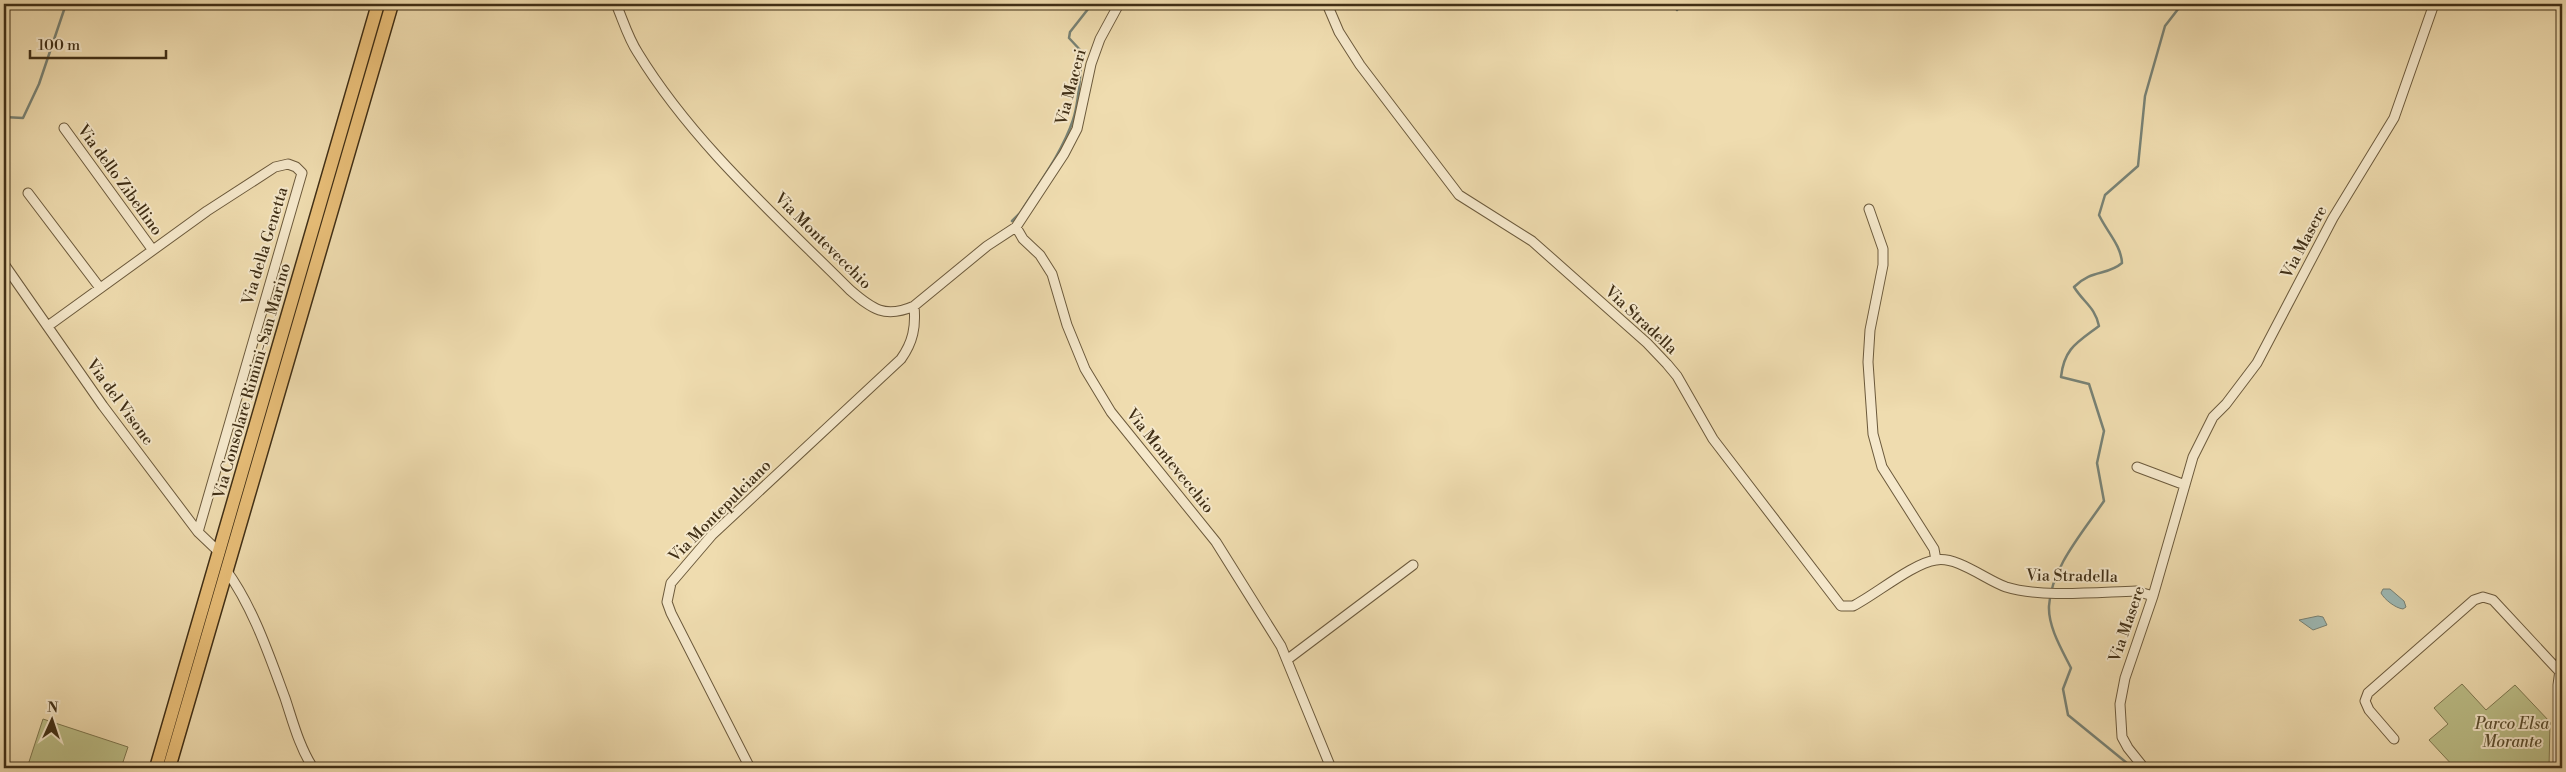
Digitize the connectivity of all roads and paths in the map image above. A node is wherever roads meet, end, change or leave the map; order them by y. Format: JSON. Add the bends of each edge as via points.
{"nodes":[{"id":1,"x":378,"y":4,"type":"edge"},
{"id":2,"x":392,"y":4,"type":"edge"},
{"id":3,"x":616,"y":4,"type":"edge"},
{"id":4,"x":1120,"y":4,"type":"edge"},
{"id":5,"x":1327,"y":4,"type":"edge"},
{"id":6,"x":2434,"y":4,"type":"edge"},
{"id":7,"x":64,"y":128,"type":"dead end"},
{"id":8,"x":28,"y":193,"type":"dead end"},
{"id":9,"x":1869,"y":209,"type":"dead end"},
{"id":10,"x":1016,"y":227,"type":"junction"},
{"id":11,"x":152,"y":249,"type":"junction"},
{"id":12,"x":4,"y":264,"type":"edge"},
{"id":13,"x":100,"y":288,"type":"junction"},
{"id":14,"x":914,"y":306,"type":"junction"},
{"id":15,"x":48,"y":326,"type":"junction"},
{"id":16,"x":2137,"y":467,"type":"dead end"},
{"id":17,"x":2185,"y":485,"type":"junction"},
{"id":18,"x":198,"y":532,"type":"junction"},
{"id":19,"x":219,"y":552,"type":"junction"},
{"id":20,"x":1936,"y":560,"type":"junction"},
{"id":21,"x":1413,"y":565,"type":"dead end"},
{"id":22,"x":226,"y":570,"type":"junction"},
{"id":23,"x":2153,"y":596,"type":"junction"},
{"id":24,"x":2562,"y":654,"type":"edge"},
{"id":25,"x":1288,"y":659,"type":"junction"},
{"id":26,"x":2559,"y":671,"type":"junction"},
{"id":27,"x":2394,"y":739,"type":"dead end"},
{"id":28,"x":156,"y":768,"type":"edge"},
{"id":29,"x":169,"y":768,"type":"edge"},
{"id":30,"x":313,"y":768,"type":"edge"},
{"id":31,"x":750,"y":768,"type":"edge"},
{"id":32,"x":1331,"y":768,"type":"edge"},
{"id":33,"x":2144,"y":768,"type":"edge"},
{"id":34,"x":2558,"y":768,"type":"edge"}],
"edges":[{"from":1,"to":19,"type":"main road","name":"Via Consolare Rimini-San Marino"},
{"from":2,"to":22,"type":"main road","name":"Via Consolare Rimini-San Marino"},
{"from":3,"to":14,"type":"street","name":"Via Montevecchio","via":[[636,51],[672,103],[793,234],[866,304],[883,312],[900,312]]},
{"from":4,"to":10,"type":"street","name":"Via Maceri","via":[[1090,64],[1077,129]]},
{"from":5,"to":20,"type":"street","name":"Via Stradella","via":[[1339,32],[1360,65],[1459,195],[1532,241],[1667,364],[1713,439],[1841,606],[1857,604],[1922,564]]},
{"from":6,"to":17,"type":"street","name":"Via Masere","via":[[2394,118],[2333,218],[2256,363],[2209,424],[2192,457]]},
{"from":7,"to":11,"type":"street","name":"Via dello Zibellino"},
{"from":8,"to":13,"type":"street"},
{"from":9,"to":20,"type":"street","via":[[1883,249],[1868,362],[1873,434],[1882,467],[1934,549]]},
{"from":10,"to":14,"type":"street","name":"Via Montevecchio","via":[[987,246]]},
{"from":10,"to":25,"type":"street","name":"Via Montevecchio","via":[[1052,274],[1085,370],[1111,412],[1216,542]]},
{"from":11,"to":13,"type":"street","name":"Via della Genetta"},
{"from":11,"to":18,"type":"street","name":"Via della Genetta","via":[[275,166],[288,164],[302,173]]},
{"from":12,"to":15,"type":"street","name":"Via del Visone"},
{"from":13,"to":15,"type":"street","name":"Via della Genetta"},
{"from":14,"to":31,"type":"street","name":"Via Montepulciano","via":[[914,333],[901,359],[712,536],[667,591],[671,613]]},
{"from":15,"to":18,"type":"street","name":"Via del Visone","via":[[82,378]]},
{"from":16,"to":17,"type":"street"},
{"from":17,"to":23,"type":"street","name":"Via Masere"},
{"from":18,"to":19,"type":"street","name":"Via del Visone"},
{"from":19,"to":28,"type":"main road","name":"Via Consolare Rimini-San Marino"},
{"from":20,"to":23,"type":"street","name":"Via Stradella","via":[[1949,560],[2025,592],[2136,591]]},
{"from":21,"to":25,"type":"street"},
{"from":22,"to":29,"type":"main road","name":"Via Consolare Rimini-San Marino"},
{"from":22,"to":30,"type":"street","via":[[238,587],[257,628],[300,744]]},
{"from":23,"to":33,"type":"street","name":"Via Masere","via":[[2125,678],[2120,704],[2122,736]]},
{"from":24,"to":26,"type":"street"},
{"from":25,"to":32,"type":"street","name":"Via Montevecchio"},
{"from":26,"to":27,"type":"street","via":[[2493,600],[2483,597],[2474,600],[2368,693],[2365,701],[2369,710]]},
{"from":26,"to":34,"type":"street"}]}
